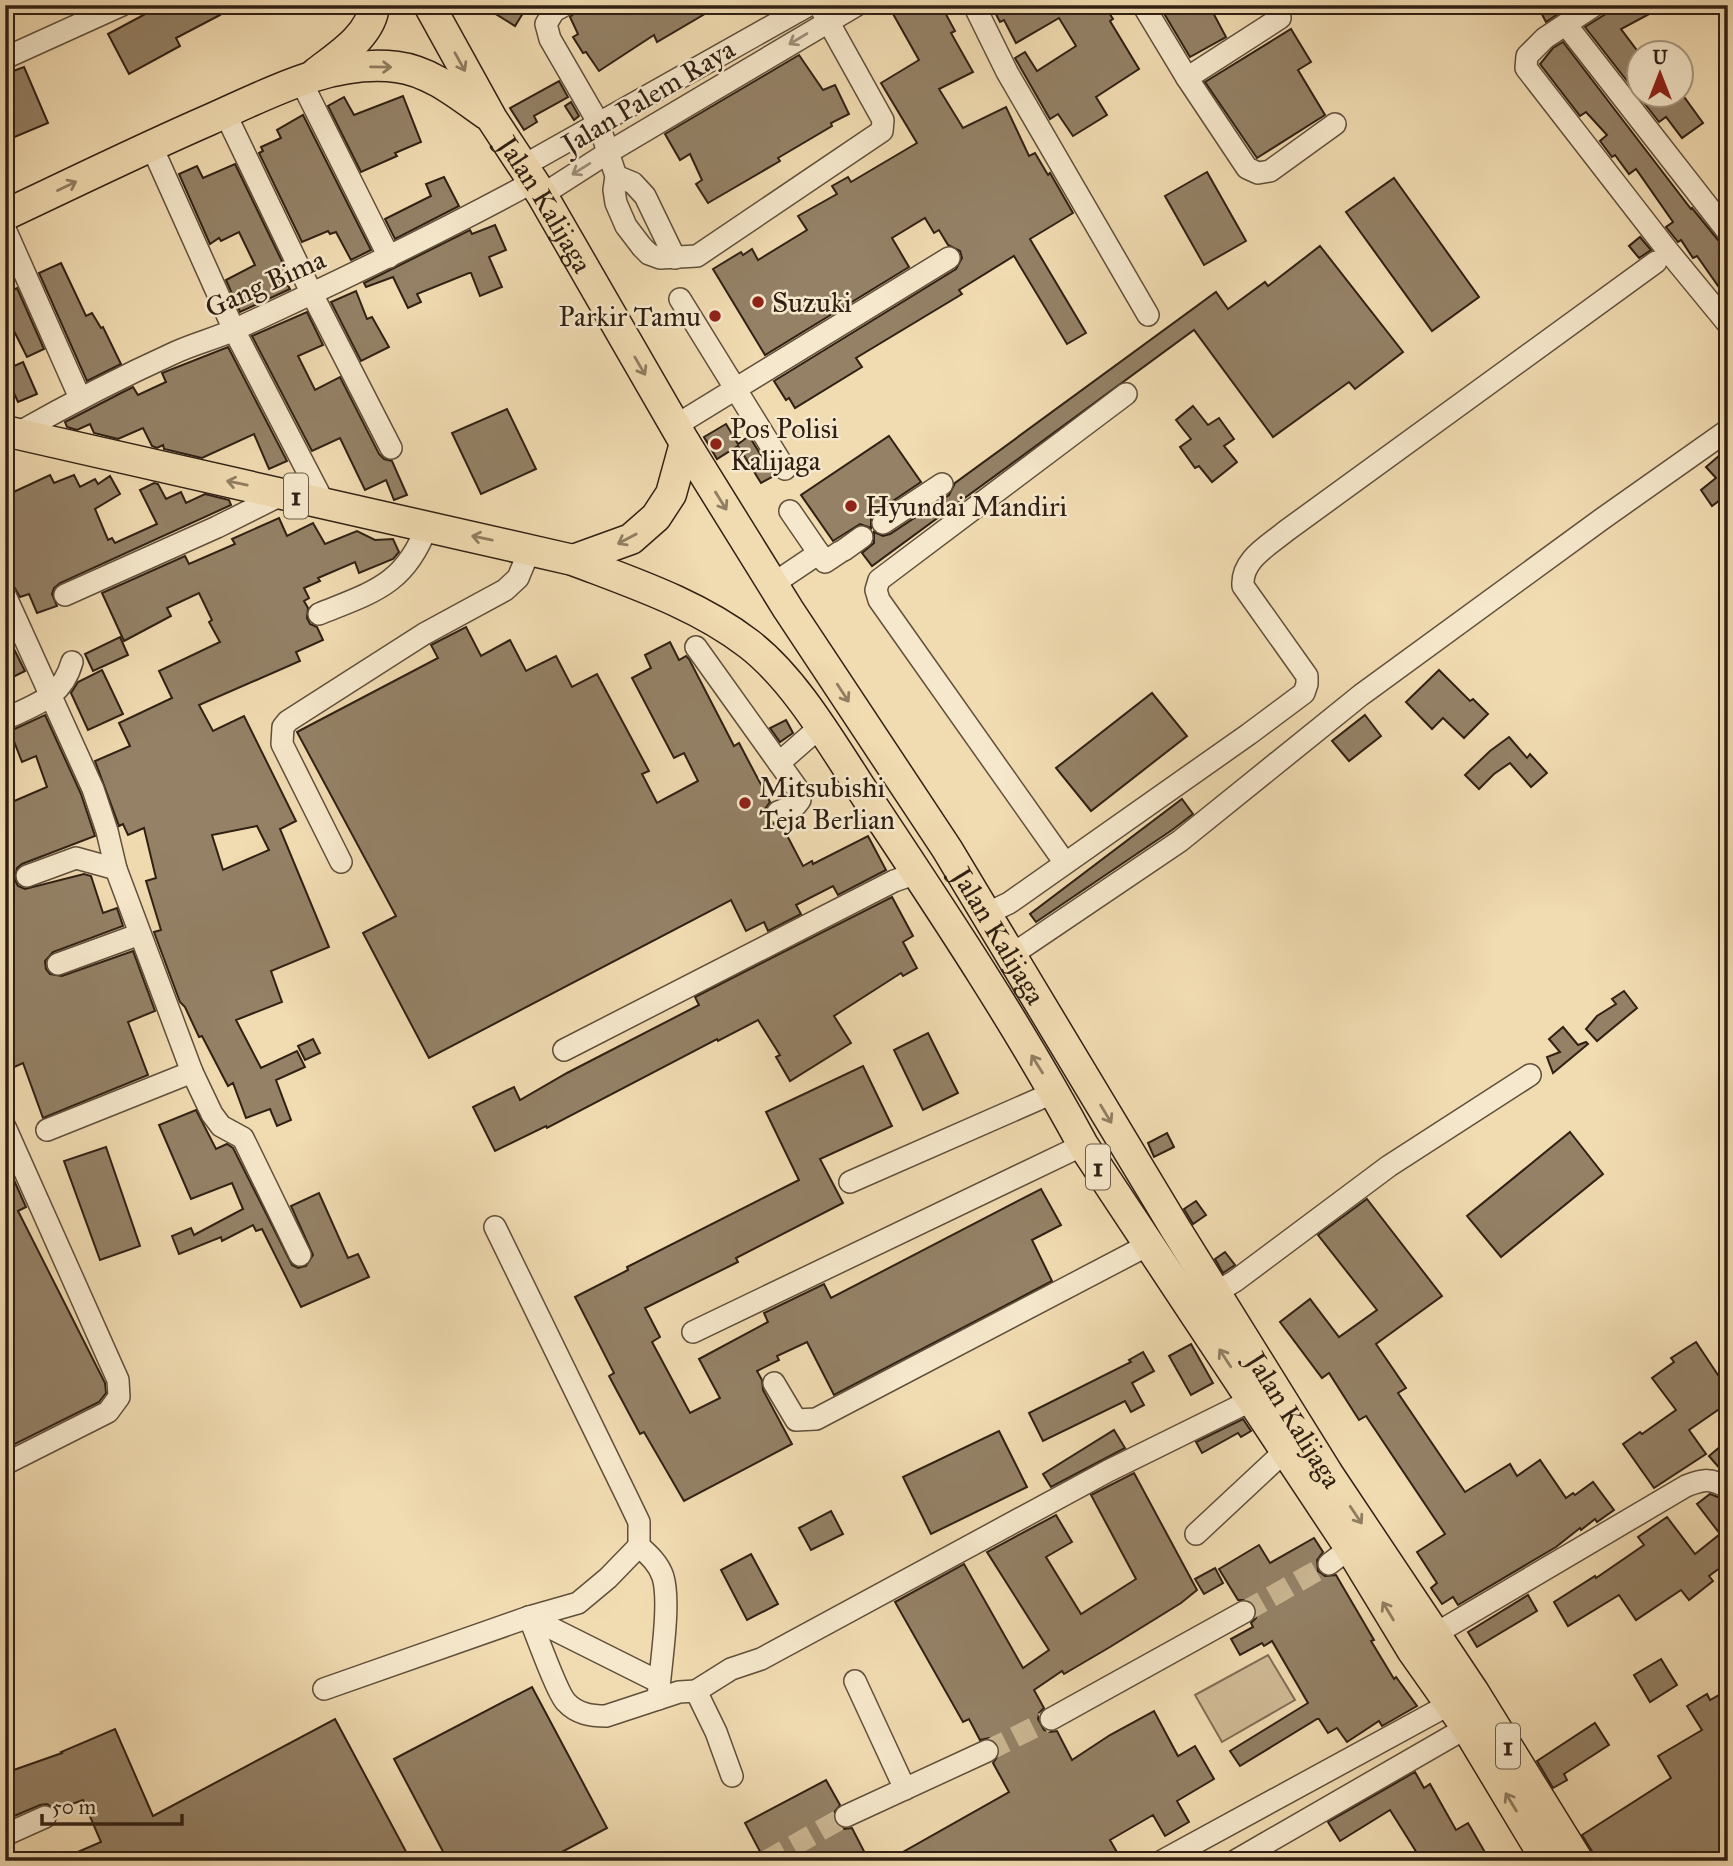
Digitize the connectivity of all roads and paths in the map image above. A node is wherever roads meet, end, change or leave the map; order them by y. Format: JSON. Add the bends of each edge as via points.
{"nodes":[{"id":1,"x":122,"y":5,"type":"edge"},
{"id":2,"x":374,"y":5,"type":"edge"},
{"id":3,"x":429,"y":5,"type":"edge"},
{"id":4,"x":565,"y":5,"type":"edge"},
{"id":5,"x":809,"y":5,"type":"edge"},
{"id":6,"x":857,"y":5,"type":"edge"},
{"id":7,"x":974,"y":5,"type":"edge"},
{"id":8,"x":1143,"y":5,"type":"edge"},
{"id":9,"x":1595,"y":5,"type":"edge"},
{"id":10,"x":823,"y":13,"type":"edge"},
{"id":11,"x":1280,"y":18,"type":"dead end"},
{"id":12,"x":1567,"y":26,"type":"junction"},
{"id":13,"x":5,"y":58,"type":"edge"},
{"id":14,"x":307,"y":78,"type":"junction"},
{"id":15,"x":1187,"y":78,"type":"junction"},
{"id":16,"x":225,"y":113,"type":"junction"},
{"id":17,"x":492,"y":118,"type":"junction"},
{"id":18,"x":598,"y":122,"type":"junction"},
{"id":19,"x":1335,"y":124,"type":"dead end"},
{"id":20,"x":151,"y":145,"type":"junction"},
{"id":21,"x":609,"y":152,"type":"junction"},
{"id":22,"x":616,"y":176,"type":"junction"},
{"id":23,"x":533,"y":181,"type":"junction"},
{"id":24,"x":5,"y":215,"type":"edge"},
{"id":25,"x":5,"y":229,"type":"edge"},
{"id":26,"x":1728,"y":232,"type":"edge"},
{"id":27,"x":389,"y":257,"type":"junction"},
{"id":28,"x":674,"y":258,"type":"junction"},
{"id":29,"x":949,"y":258,"type":"dead end"},
{"id":30,"x":1656,"y":262,"type":"dead end"},
{"id":31,"x":312,"y":294,"type":"junction"},
{"id":32,"x":680,"y":299,"type":"dead end"},
{"id":33,"x":1148,"y":315,"type":"dead end"},
{"id":34,"x":1728,"y":324,"type":"edge"},
{"id":35,"x":234,"y":330,"type":"junction"},
{"id":36,"x":735,"y":389,"type":"junction"},
{"id":37,"x":1126,"y":394,"type":"dead end"},
{"id":38,"x":80,"y":398,"type":"junction"},
{"id":39,"x":1728,"y":430,"type":"edge"},
{"id":40,"x":12,"y":432,"type":"edge"},
{"id":41,"x":680,"y":434,"type":"junction"},
{"id":42,"x":391,"y":448,"type":"dead end"},
{"id":43,"x":785,"y":469,"type":"dead end"},
{"id":44,"x":942,"y":484,"type":"dead end"},
{"id":45,"x":285,"y":493,"type":"junction"},
{"id":46,"x":324,"y":503,"type":"junction"},
{"id":47,"x":790,"y":511,"type":"dead end"},
{"id":48,"x":883,"y":523,"type":"dead end"},
{"id":49,"x":427,"y":526,"type":"junction"},
{"id":50,"x":862,"y":537,"type":"dead end"},
{"id":51,"x":530,"y":549,"type":"junction"},
{"id":52,"x":834,"y":552,"type":"junction"},
{"id":53,"x":573,"y":560,"type":"junction"},
{"id":54,"x":773,"y":584,"type":"junction"},
{"id":55,"x":5,"y":595,"type":"edge"},
{"id":56,"x":65,"y":595,"type":"dead end"},
{"id":57,"x":319,"y":614,"type":"dead end"},
{"id":58,"x":696,"y":647,"type":"dead end"},
{"id":59,"x":72,"y":662,"type":"dead end"},
{"id":60,"x":50,"y":698,"type":"junction"},
{"id":61,"x":5,"y":719,"type":"edge"},
{"id":62,"x":820,"y":727,"type":"junction"},
{"id":63,"x":779,"y":763,"type":"junction"},
{"id":64,"x":778,"y":812,"type":"dead end"},
{"id":65,"x":947,"y":849,"type":"junction"},
{"id":66,"x":341,"y":862,"type":"dead end"},
{"id":67,"x":1065,"y":863,"type":"junction"},
{"id":68,"x":116,"y":869,"type":"junction"},
{"id":69,"x":917,"y":873,"type":"junction"},
{"id":70,"x":27,"y":876,"type":"dead end"},
{"id":71,"x":986,"y":914,"type":"junction"},
{"id":72,"x":140,"y":934,"type":"junction"},
{"id":73,"x":1010,"y":956,"type":"junction"},
{"id":74,"x":58,"y":964,"type":"dead end"},
{"id":75,"x":564,"y":1050,"type":"dead end"},
{"id":76,"x":191,"y":1072,"type":"junction"},
{"id":77,"x":1530,"y":1075,"type":"dead end"},
{"id":78,"x":1055,"y":1092,"type":"junction"},
{"id":79,"x":5,"y":1127,"type":"edge"},
{"id":80,"x":47,"y":1130,"type":"dead end"},
{"id":81,"x":1083,"y":1145,"type":"junction"},
{"id":82,"x":850,"y":1182,"type":"dead end"},
{"id":83,"x":495,"y":1227,"type":"dead end"},
{"id":84,"x":1150,"y":1244,"type":"junction"},
{"id":85,"x":300,"y":1255,"type":"dead end"},
{"id":86,"x":1215,"y":1293,"type":"junction"},
{"id":87,"x":693,"y":1332,"type":"dead end"},
{"id":88,"x":774,"y":1384,"type":"dead end"},
{"id":89,"x":1252,"y":1400,"type":"junction"},
{"id":90,"x":1285,"y":1451,"type":"junction"},
{"id":91,"x":5,"y":1464,"type":"edge"},
{"id":92,"x":1728,"y":1488,"type":"edge"},
{"id":93,"x":1196,"y":1534,"type":"dead end"},
{"id":94,"x":639,"y":1546,"type":"junction"},
{"id":95,"x":1244,"y":1612,"type":"tunnel mouth"},
{"id":96,"x":529,"y":1617,"type":"junction"},
{"id":97,"x":1435,"y":1634,"type":"junction"},
{"id":98,"x":855,"y":1681,"type":"dead end"},
{"id":99,"x":324,"y":1689,"type":"dead end"},
{"id":100,"x":658,"y":1691,"type":"junction"},
{"id":101,"x":696,"y":1691,"type":"junction"},
{"id":102,"x":1469,"y":1709,"type":"junction"},
{"id":103,"x":1051,"y":1719,"type":"tunnel mouth"},
{"id":104,"x":986,"y":1751,"type":"tunnel mouth"},
{"id":105,"x":732,"y":1776,"type":"dead end"},
{"id":106,"x":905,"y":1789,"type":"junction"},
{"id":107,"x":846,"y":1816,"type":"tunnel mouth"},
{"id":108,"x":45,"y":1817,"type":"dead end"},
{"id":109,"x":5,"y":1835,"type":"edge"},
{"id":110,"x":1162,"y":1861,"type":"edge"},
{"id":111,"x":1235,"y":1861,"type":"edge"},
{"id":112,"x":1547,"y":1861,"type":"edge"},
{"id":113,"x":1578,"y":1861,"type":"edge"}],
"edges":[{"from":1,"to":13,"type":"street"},
{"from":2,"to":14,"type":"highway","number":"1","via":[[365,29]]},
{"from":3,"to":17,"type":"highway","name":"Jalan Kalijaga","number":"1","one_way":true},
{"from":4,"to":18,"type":"street","via":[[554,11],[546,24],[550,39]]},
{"from":5,"to":18,"type":"street","name":"Jalan Palem Raya"},
{"from":6,"to":10,"type":"street","name":"Jalan Palem Raya"},
{"from":7,"to":33,"type":"street","via":[[1007,72]]},
{"from":8,"to":15,"type":"street"},
{"from":9,"to":12,"type":"street"},
{"from":10,"to":21,"type":"street","name":"Jalan Palem Raya","one_way":true},
{"from":10,"to":28,"type":"street","via":[[883,120],[882,131],[717,245],[697,256]]},
{"from":11,"to":15,"type":"street"},
{"from":12,"to":26,"type":"street"},
{"from":12,"to":34,"type":"street","via":[[1545,38],[1527,56],[1527,68]]},
{"from":14,"to":16,"type":"highway","number":"1"},
{"from":14,"to":17,"type":"highway","number":"1","one_way":true,"via":[[354,67],[399,67],[424,74]]},
{"from":14,"to":27,"type":"street"},
{"from":15,"to":19,"type":"street","via":[[1247,168],[1258,173],[1270,171]]},
{"from":16,"to":20,"type":"highway","number":"1"},
{"from":16,"to":31,"type":"street"},
{"from":17,"to":23,"type":"highway","name":"Jalan Kalijaga","number":"1"},
{"from":18,"to":21,"type":"street"},
{"from":18,"to":23,"type":"street","name":"Jalan Palem Raya"},
{"from":24,"to":20,"type":"highway","number":"1","one_way":true},
{"from":20,"to":35,"type":"street"},
{"from":21,"to":22,"type":"street"},
{"from":21,"to":23,"type":"street","name":"Jalan Palem Raya","one_way":true},
{"from":22,"to":28,"type":"street","via":[[633,183],[645,196]]},
{"from":22,"to":28,"type":"street","via":[[616,203],[626,226],[649,254]]},
{"from":23,"to":27,"type":"street","name":"Gang Bima"},
{"from":23,"to":41,"type":"highway","name":"Jalan Kalijaga","number":"1","one_way":true},
{"from":25,"to":38,"type":"street"},
{"from":27,"to":31,"type":"street","name":"Gang Bima"},
{"from":29,"to":36,"type":"street"},
{"from":30,"to":67,"type":"street","via":[[1252,559],[1244,570],[1243,586],[1307,676],[1304,693]]},
{"from":31,"to":35,"type":"street","name":"Gang Bima"},
{"from":31,"to":42,"type":"street"},
{"from":32,"to":36,"type":"street"},
{"from":35,"to":38,"type":"street","name":"Gang Bima","via":[[173,353]]},
{"from":35,"to":46,"type":"street"},
{"from":36,"to":41,"type":"street"},
{"from":36,"to":43,"type":"street"},
{"from":37,"to":67,"type":"street","via":[[879,580],[876,590]]},
{"from":38,"to":40,"type":"street","name":"Gang Bima"},
{"from":39,"to":73,"type":"street","via":[[1361,695],[1180,841]]},
{"from":45,"to":40,"type":"highway","number":"1","one_way":true},
{"from":41,"to":53,"type":"highway","one_way":true,"via":[[671,494],[656,517],[631,539]]},
{"from":41,"to":54,"type":"highway","name":"Jalan Kalijaga","number":"1","one_way":true},
{"from":44,"to":48,"type":"street"},
{"from":45,"to":46,"type":"highway","number":"1"},
{"from":45,"to":56,"type":"street"},
{"from":46,"to":49,"type":"highway","number":"1"},
{"from":47,"to":52,"type":"street"},
{"from":51,"to":49,"type":"highway","number":"1","one_way":true},
{"from":49,"to":57,"type":"street","via":[[420,546],[402,571],[379,589]]},
{"from":50,"to":52,"type":"street"},
{"from":51,"to":53,"type":"highway","number":"1"},
{"from":51,"to":66,"type":"street","via":[[518,578],[505,590],[424,634],[283,727],[282,744]]},
{"from":52,"to":54,"type":"street"},
{"from":53,"to":62,"type":"highway","name":"Jalan Kalijaga","number":"1","via":[[670,598],[750,645],[795,691]]},
{"from":54,"to":65,"type":"highway","name":"Jalan Kalijaga","number":"1","one_way":true},
{"from":55,"to":60,"type":"street"},
{"from":58,"to":63,"type":"street"},
{"from":59,"to":60,"type":"street"},
{"from":60,"to":61,"type":"street"},
{"from":60,"to":68,"type":"street","via":[[93,789]]},
{"from":62,"to":63,"type":"street"},
{"from":62,"to":69,"type":"highway","name":"Jalan Kalijaga","number":"1"},
{"from":63,"to":64,"type":"street","via":[[801,796],[796,805]]},
{"from":65,"to":69,"type":"highway"},
{"from":65,"to":71,"type":"highway","name":"Jalan Kalijaga","number":"1"},
{"from":67,"to":71,"type":"street","via":[[1009,904]]},
{"from":68,"to":70,"type":"street","via":[[76,858]]},
{"from":68,"to":72,"type":"street"},
{"from":69,"to":75,"type":"street"},
{"from":78,"to":69,"type":"highway","name":"Jalan Kalijaga","number":"1","one_way":true},
{"from":71,"to":73,"type":"highway","name":"Jalan Kalijaga","number":"1"},
{"from":72,"to":74,"type":"street"},
{"from":72,"to":76,"type":"street"},
{"from":73,"to":86,"type":"highway","name":"Jalan Kalijaga","number":"1","one_way":true},
{"from":76,"to":80,"type":"street"},
{"from":76,"to":85,"type":"street","via":[[221,1126],[243,1138]]},
{"from":77,"to":86,"type":"street","via":[[1389,1166]]},
{"from":78,"to":81,"type":"highway","name":"Jalan Kalijaga","number":"1"},
{"from":78,"to":82,"type":"street"},
{"from":79,"to":91,"type":"street","via":[[118,1380],[119,1397],[108,1412]]},
{"from":81,"to":84,"type":"highway","name":"Jalan Kalijaga","number":"1"},
{"from":81,"to":87,"type":"street"},
{"from":83,"to":94,"type":"street","via":[[639,1522]]},
{"from":84,"to":88,"type":"street","via":[[816,1419],[796,1420]]},
{"from":89,"to":84,"type":"highway","name":"Jalan Kalijaga","number":"1","one_way":true},
{"from":86,"to":97,"type":"highway","name":"Jalan Kalijaga","number":"1","one_way":true},
{"from":89,"to":90,"type":"highway","name":"Jalan Kalijaga","number":"1"},
{"from":89,"to":101,"type":"street","via":[[1108,1471]]},
{"from":90,"to":93,"type":"street"},
{"from":102,"to":90,"type":"highway","name":"Jalan Kalijaga","number":"1","one_way":true,"via":[[1412,1650],[1339,1556]]},
{"from":92,"to":97,"type":"street","via":[[1706,1479],[1686,1486]]},
{"from":94,"to":96,"type":"street","via":[[578,1603]]},
{"from":94,"to":100,"type":"street","via":[[656,1562],[666,1594]]},
{"from":95,"to":103,"type":"street"},
{"from":96,"to":99,"type":"street"},
{"from":96,"to":100,"type":"street"},
{"from":96,"to":100,"type":"street","via":[[564,1701],[580,1713],[606,1716]]},
{"from":97,"to":102,"type":"highway","name":"Jalan Kalijaga","number":"1"},
{"from":98,"to":106,"type":"street"},
{"from":100,"to":101,"type":"street"},
{"from":101,"to":105,"type":"street"},
{"from":102,"to":110,"type":"street"},
{"from":102,"to":111,"type":"street"},
{"from":112,"to":102,"type":"highway","name":"Jalan Kalijaga","number":"1","one_way":true},
{"from":102,"to":113,"type":"highway","name":"Jalan Kalijaga","number":"1"},
{"from":104,"to":106,"type":"street"},
{"from":106,"to":107,"type":"street"},
{"from":108,"to":109,"type":"street"}]}
